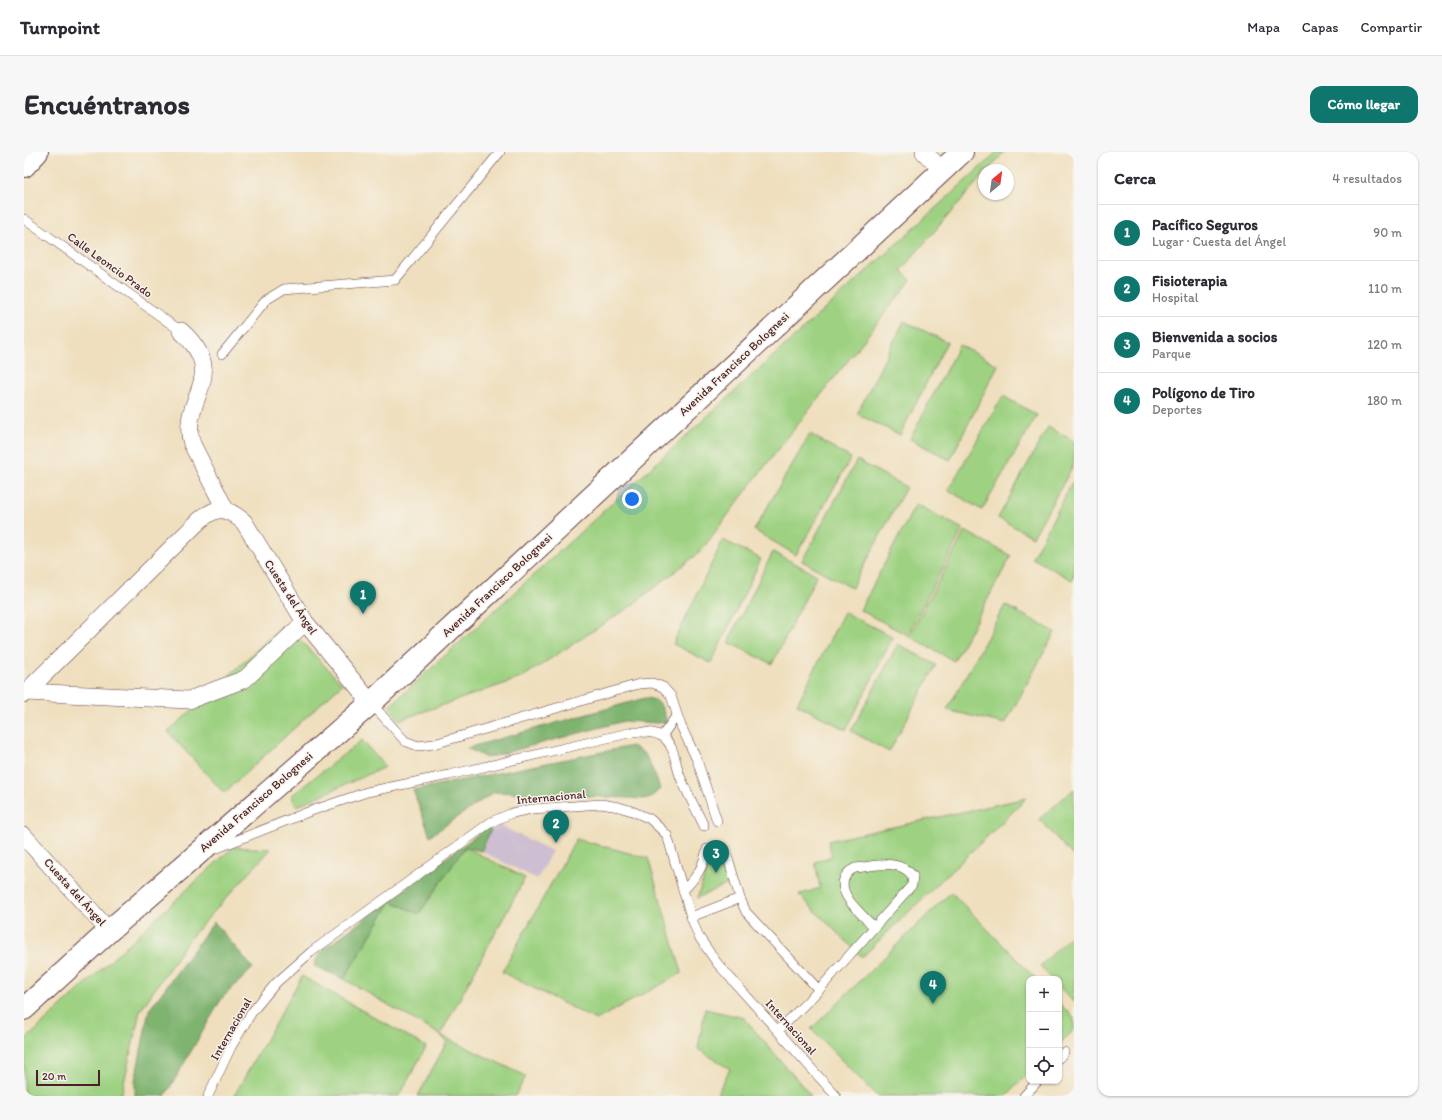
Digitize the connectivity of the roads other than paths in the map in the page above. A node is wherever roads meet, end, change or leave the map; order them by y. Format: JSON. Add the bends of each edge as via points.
{"nodes":[{"id":1,"x":37,"y":152,"type":"edge"},
{"id":2,"x":500,"y":152,"type":"edge"},
{"id":3,"x":924,"y":152,"type":"edge"},
{"id":4,"x":962,"y":152,"type":"edge"},
{"id":5,"x":24,"y":166,"type":"edge"},
{"id":6,"x":942,"y":170,"type":"junction"},
{"id":7,"x":24,"y":219,"type":"edge"},
{"id":8,"x":181,"y":332,"type":"joint"},
{"id":9,"x":222,"y":354,"type":"dead end"},
{"id":10,"x":226,"y":510,"type":"junction"},
{"id":11,"x":305,"y":622,"type":"junction"},
{"id":12,"x":25,"y":693,"type":"edge"},
{"id":13,"x":370,"y":703,"type":"junction"},
{"id":14,"x":677,"y":715,"type":"junction"},
{"id":15,"x":662,"y":736,"type":"junction"},
{"id":16,"x":717,"y":821,"type":"dead end"},
{"id":17,"x":704,"y":826,"type":"dead end"},
{"id":18,"x":24,"y":836,"type":"edge"},
{"id":19,"x":707,"y":850,"type":"dead end"},
{"id":20,"x":193,"y":857,"type":"junction"},
{"id":21,"x":728,"y":858,"type":"dead end"},
{"id":22,"x":684,"y":891,"type":"junction"},
{"id":23,"x":740,"y":898,"type":"junction"},
{"id":24,"x":691,"y":917,"type":"junction"},
{"id":25,"x":874,"y":927,"type":"junction"},
{"id":26,"x":109,"y":930,"type":"junction"},
{"id":27,"x":819,"y":990,"type":"junction"},
{"id":28,"x":24,"y":1009,"type":"edge"},
{"id":29,"x":778,"y":1031,"type":"junction"},
{"id":30,"x":1035,"y":1084,"type":"edge"},
{"id":31,"x":208,"y":1096,"type":"edge"},
{"id":32,"x":836,"y":1096,"type":"edge"},
{"id":33,"x":1024,"y":1096,"type":"edge"}],
"edges":[{"from":1,"to":5,"type":"street"},
{"from":2,"to":9,"type":"lane","via":[[395,280],[284,289],[266,300]]},
{"from":3,"to":6,"type":"street"},
{"from":4,"to":6,"type":"street","name":"Avenida Francisco Bolognesi"},
{"from":6,"to":13,"type":"street","name":"Avenida Francisco Bolognesi"},
{"from":7,"to":8,"type":"lane","name":"Calle Leoncio Prado"},
{"from":8,"to":10,"type":"street","via":[[197,349],[202,358],[203,369],[202,387],[191,414],[189,434]]},
{"from":10,"to":11,"type":"street","name":"Cuesta del Ángel","via":[[244,522]]},
{"from":10,"to":12,"type":"street","via":[[210,512],[200,520]]},
{"from":11,"to":12,"type":"street","via":[[244,679],[190,700]]},
{"from":11,"to":13,"type":"street","name":"Cuesta del Ángel"},
{"from":13,"to":14,"type":"lane","via":[[405,741],[418,746],[434,744],[639,684],[652,683],[663,687],[671,696]]},
{"from":13,"to":20,"type":"street","name":"Avenida Francisco Bolognesi"},
{"from":14,"to":15,"type":"lane"},
{"from":14,"to":16,"type":"lane","via":[[697,760]]},
{"from":15,"to":17,"type":"lane","via":[[671,748],[680,775]]},
{"from":15,"to":20,"type":"lane","via":[[649,732],[633,732],[449,776],[367,792]]},
{"from":18,"to":26,"type":"street","name":"Cuesta del Ángel"},
{"from":19,"to":22,"type":"lane","via":[[698,874]]},
{"from":20,"to":26,"type":"street","name":"Avenida Francisco Bolognesi"},
{"from":21,"to":23,"type":"lane"},
{"from":22,"to":24,"type":"lane","name":"Internacional"},
{"from":22,"to":31,"type":"lane","name":"Internacional","via":[[667,835],[650,819],[626,809],[601,804],[512,812],[491,822],[311,952],[276,983],[252,1012],[231,1047]]},
{"from":23,"to":24,"type":"lane"},
{"from":23,"to":27,"type":"lane","via":[[746,912]]},
{"from":24,"to":29,"type":"lane","name":"Internacional","via":[[699,937],[717,962]]},
{"from":25,"to":25,"type":"lane","via":[[912,885],[913,876],[902,867],[893,864],[855,868],[846,876],[843,884],[844,893]]},
{"from":25,"to":27,"type":"lane"},
{"from":26,"to":28,"type":"street","name":"Avenida Francisco Bolognesi"},
{"from":27,"to":29,"type":"lane"},
{"from":29,"to":32,"type":"lane","name":"Internacional"},
{"from":30,"to":33,"type":"lane"}]}
